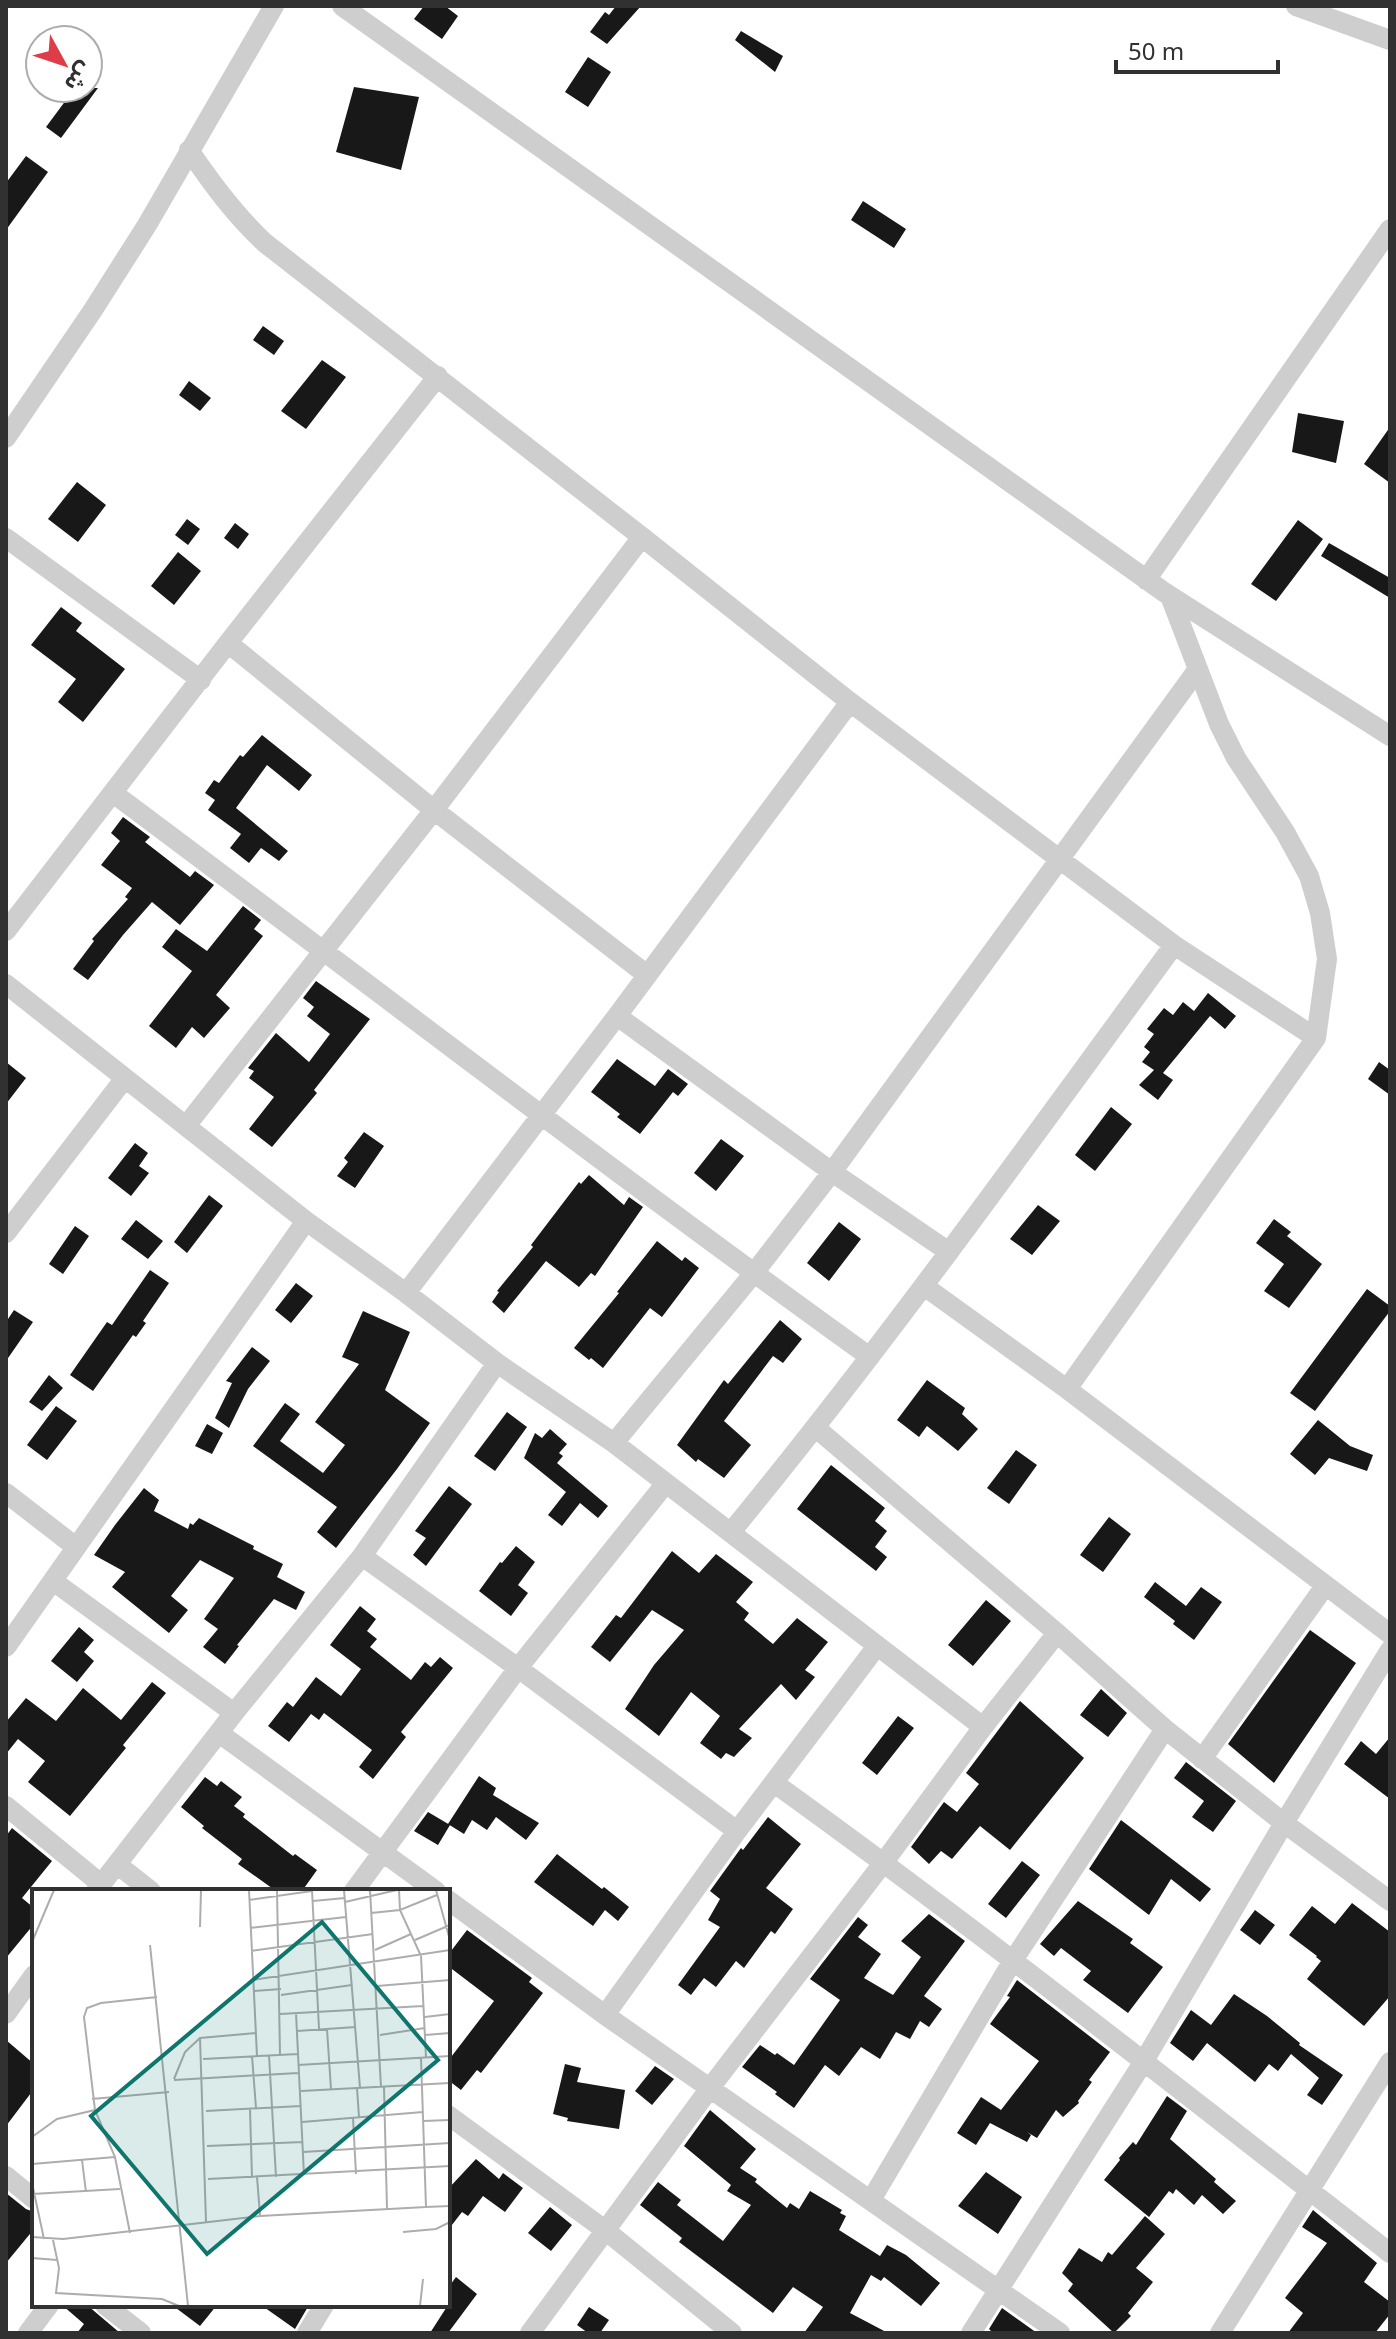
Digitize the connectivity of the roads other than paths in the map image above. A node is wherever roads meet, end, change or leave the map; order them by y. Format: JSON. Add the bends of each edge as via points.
{"nodes":[{"id":1,"x":274,"y":6,"type":"edge"},
{"id":2,"x":342,"y":6,"type":"edge"},
{"id":3,"x":1296,"y":6,"type":"edge"},
{"id":4,"x":1390,"y":40,"type":"edge"},
{"id":5,"x":189,"y":150,"type":"junction"},
{"id":6,"x":1390,"y":229,"type":"edge"},
{"id":7,"x":438,"y":376,"type":"junction"},
{"id":8,"x":6,"y":438,"type":"edge"},
{"id":9,"x":642,"y":537,"type":"junction"},
{"id":10,"x":6,"y":538,"type":"edge"},
{"id":11,"x":1146,"y":580,"type":"junction"},
{"id":12,"x":1170,"y":596,"type":"junction"},
{"id":13,"x":228,"y":643,"type":"junction"},
{"id":14,"x":1198,"y":669,"type":"junction"},
{"id":15,"x":201,"y":680,"type":"junction"},
{"id":16,"x":850,"y":702,"type":"junction"},
{"id":17,"x":1390,"y":736,"type":"edge"},
{"id":18,"x":113,"y":793,"type":"junction"},
{"id":19,"x":434,"y":810,"type":"junction"},
{"id":20,"x":1061,"y":859,"type":"junction"},
{"id":21,"x":6,"y":931,"type":"edge"},
{"id":22,"x":1174,"y":945,"type":"junction"},
{"id":23,"x":324,"y":950,"type":"junction"},
{"id":24,"x":647,"y":975,"type":"junction"},
{"id":25,"x":6,"y":984,"type":"edge"},
{"id":26,"x":617,"y":1016,"type":"junction"},
{"id":27,"x":1316,"y":1038,"type":"junction"},
{"id":28,"x":125,"y":1078,"type":"junction"},
{"id":29,"x":541,"y":1115,"type":"junction"},
{"id":30,"x":186,"y":1126,"type":"junction"},
{"id":31,"x":832,"y":1172,"type":"junction"},
{"id":32,"x":306,"y":1221,"type":"junction"},
{"id":33,"x":6,"y":1233,"type":"edge"},
{"id":34,"x":949,"y":1252,"type":"junction"},
{"id":35,"x":754,"y":1273,"type":"junction"},
{"id":36,"x":924,"y":1286,"type":"junction"},
{"id":37,"x":406,"y":1293,"type":"junction"},
{"id":38,"x":870,"y":1357,"type":"junction"},
{"id":39,"x":497,"y":1363,"type":"junction"},
{"id":40,"x":1067,"y":1389,"type":"junction"},
{"id":41,"x":816,"y":1428,"type":"junction"},
{"id":42,"x":614,"y":1443,"type":"junction"},
{"id":43,"x":666,"y":1483,"type":"junction"},
{"id":44,"x":6,"y":1493,"type":"edge"},
{"id":45,"x":731,"y":1532,"type":"junction"},
{"id":46,"x":76,"y":1547,"type":"junction"},
{"id":47,"x":362,"y":1556,"type":"junction"},
{"id":48,"x":53,"y":1581,"type":"junction"},
{"id":49,"x":1325,"y":1586,"type":"junction"},
{"id":50,"x":1057,"y":1633,"type":"junction"},
{"id":51,"x":1390,"y":1634,"type":"edge"},
{"id":52,"x":877,"y":1646,"type":"junction"},
{"id":53,"x":6,"y":1647,"type":"edge"},
{"id":54,"x":1390,"y":1650,"type":"edge"},
{"id":55,"x":518,"y":1668,"type":"junction"},
{"id":56,"x":234,"y":1713,"type":"junction"},
{"id":57,"x":983,"y":1727,"type":"junction"},
{"id":58,"x":1165,"y":1729,"type":"junction"},
{"id":59,"x":219,"y":1733,"type":"junction"},
{"id":60,"x":1202,"y":1759,"type":"junction"},
{"id":61,"x":774,"y":1783,"type":"junction"},
{"id":62,"x":6,"y":1806,"type":"edge"},
{"id":63,"x":1284,"y":1823,"type":"junction"},
{"id":64,"x":737,"y":1831,"type":"junction"},
{"id":65,"x":383,"y":1851,"type":"junction"},
{"id":66,"x":884,"y":1862,"type":"junction"},
{"id":67,"x":118,"y":1865,"type":"junction"},
{"id":68,"x":99,"y":1888,"type":"edge"},
{"id":69,"x":148,"y":1889,"type":"edge"},
{"id":70,"x":355,"y":1889,"type":"edge"},
{"id":71,"x":433,"y":1889,"type":"edge"},
{"id":72,"x":450,"y":1901,"type":"edge"},
{"id":73,"x":1390,"y":1901,"type":"edge"},
{"id":74,"x":1012,"y":1962,"type":"junction"},
{"id":75,"x":32,"y":1978,"type":"edge"},
{"id":76,"x":6,"y":2014,"type":"edge"},
{"id":77,"x":605,"y":2015,"type":"junction"},
{"id":78,"x":1144,"y":2061,"type":"junction"},
{"id":79,"x":1390,"y":2062,"type":"edge"},
{"id":80,"x":710,"y":2088,"type":"junction"},
{"id":81,"x":450,"y":2116,"type":"edge"},
{"id":82,"x":6,"y":2176,"type":"edge"},
{"id":83,"x":1309,"y":2190,"type":"junction"},
{"id":84,"x":32,"y":2197,"type":"edge"},
{"id":85,"x":871,"y":2200,"type":"junction"},
{"id":86,"x":605,"y":2230,"type":"junction"},
{"id":87,"x":1390,"y":2253,"type":"edge"},
{"id":88,"x":997,"y":2289,"type":"junction"},
{"id":89,"x":48,"y":2307,"type":"edge"},
{"id":90,"x":108,"y":2307,"type":"edge"},
{"id":91,"x":323,"y":2307,"type":"edge"},
{"id":92,"x":28,"y":2333,"type":"edge"},
{"id":93,"x":141,"y":2333,"type":"edge"},
{"id":94,"x":307,"y":2333,"type":"edge"},
{"id":95,"x":530,"y":2333,"type":"edge"},
{"id":96,"x":732,"y":2333,"type":"edge"},
{"id":97,"x":971,"y":2333,"type":"edge"},
{"id":98,"x":1060,"y":2333,"type":"edge"},
{"id":99,"x":1220,"y":2333,"type":"edge"}],
"edges":[{"from":1,"to":5,"type":"street"},
{"from":2,"to":11,"type":"street"},
{"from":3,"to":4,"type":"street"},
{"from":5,"to":7,"type":"street","via":[[218,192],[265,243]]},
{"from":5,"to":8,"type":"street","via":[[101,298]]},
{"from":6,"to":11,"type":"street"},
{"from":7,"to":9,"type":"street"},
{"from":7,"to":13,"type":"street"},
{"from":9,"to":16,"type":"street"},
{"from":9,"to":19,"type":"street"},
{"from":10,"to":15,"type":"street"},
{"from":11,"to":12,"type":"street"},
{"from":12,"to":14,"type":"street"},
{"from":12,"to":17,"type":"street"},
{"from":13,"to":15,"type":"street"},
{"from":13,"to":19,"type":"street"},
{"from":14,"to":20,"type":"street"},
{"from":14,"to":27,"type":"street","via":[[1236,758],[1309,876],[1327,959]]},
{"from":15,"to":18,"type":"street"},
{"from":16,"to":20,"type":"street"},
{"from":16,"to":24,"type":"street"},
{"from":18,"to":21,"type":"street"},
{"from":18,"to":23,"type":"street"},
{"from":19,"to":23,"type":"street"},
{"from":19,"to":24,"type":"street"},
{"from":20,"to":22,"type":"street"},
{"from":20,"to":31,"type":"street"},
{"from":22,"to":27,"type":"street"},
{"from":22,"to":34,"type":"street"},
{"from":23,"to":29,"type":"street"},
{"from":23,"to":30,"type":"street"},
{"from":24,"to":26,"type":"street"},
{"from":25,"to":28,"type":"street"},
{"from":26,"to":29,"type":"street"},
{"from":26,"to":31,"type":"street"},
{"from":27,"to":40,"type":"street"},
{"from":28,"to":30,"type":"street"},
{"from":28,"to":33,"type":"street"},
{"from":29,"to":35,"type":"street"},
{"from":29,"to":37,"type":"street"},
{"from":30,"to":32,"type":"street"},
{"from":31,"to":34,"type":"street"},
{"from":31,"to":35,"type":"street"},
{"from":32,"to":37,"type":"street"},
{"from":32,"to":46,"type":"street"},
{"from":34,"to":36,"type":"street"},
{"from":35,"to":38,"type":"street"},
{"from":35,"to":42,"type":"street"},
{"from":36,"to":38,"type":"street"},
{"from":36,"to":40,"type":"street"},
{"from":37,"to":39,"type":"street"},
{"from":38,"to":41,"type":"street"},
{"from":39,"to":42,"type":"street"},
{"from":39,"to":47,"type":"street"},
{"from":40,"to":49,"type":"street"},
{"from":41,"to":45,"type":"street"},
{"from":41,"to":50,"type":"street"},
{"from":42,"to":43,"type":"street"},
{"from":43,"to":45,"type":"street"},
{"from":43,"to":55,"type":"street"},
{"from":44,"to":46,"type":"street"},
{"from":45,"to":52,"type":"street"},
{"from":46,"to":48,"type":"street"},
{"from":47,"to":55,"type":"street"},
{"from":47,"to":56,"type":"street"},
{"from":48,"to":53,"type":"street"},
{"from":48,"to":56,"type":"street"},
{"from":49,"to":51,"type":"street"},
{"from":49,"to":60,"type":"street"},
{"from":50,"to":57,"type":"street"},
{"from":50,"to":58,"type":"street"},
{"from":52,"to":57,"type":"street"},
{"from":52,"to":61,"type":"street"},
{"from":54,"to":63,"type":"street"},
{"from":55,"to":64,"type":"street"},
{"from":55,"to":65,"type":"street"},
{"from":56,"to":59,"type":"street"},
{"from":57,"to":66,"type":"street"},
{"from":58,"to":60,"type":"street"},
{"from":58,"to":74,"type":"street"},
{"from":59,"to":65,"type":"street"},
{"from":59,"to":67,"type":"street"},
{"from":60,"to":63,"type":"street"},
{"from":61,"to":64,"type":"street"},
{"from":61,"to":66,"type":"street"},
{"from":62,"to":68,"type":"street"},
{"from":63,"to":73,"type":"street"},
{"from":63,"to":78,"type":"street"},
{"from":64,"to":77,"type":"street"},
{"from":65,"to":70,"type":"street"},
{"from":65,"to":71,"type":"street"},
{"from":66,"to":74,"type":"street"},
{"from":66,"to":80,"type":"street"},
{"from":67,"to":68,"type":"street"},
{"from":67,"to":69,"type":"street"},
{"from":72,"to":77,"type":"street"},
{"from":74,"to":78,"type":"street"},
{"from":74,"to":85,"type":"street"},
{"from":75,"to":76,"type":"street"},
{"from":77,"to":80,"type":"street"},
{"from":78,"to":83,"type":"street"},
{"from":78,"to":88,"type":"street"},
{"from":79,"to":83,"type":"street"},
{"from":80,"to":85,"type":"street"},
{"from":80,"to":86,"type":"street"},
{"from":81,"to":86,"type":"street"},
{"from":82,"to":84,"type":"street"},
{"from":83,"to":87,"type":"street"},
{"from":83,"to":99,"type":"street"},
{"from":85,"to":88,"type":"street"},
{"from":86,"to":95,"type":"street"},
{"from":86,"to":96,"type":"street"},
{"from":88,"to":97,"type":"street"},
{"from":88,"to":98,"type":"street"},
{"from":89,"to":92,"type":"street"},
{"from":90,"to":93,"type":"street"},
{"from":91,"to":94,"type":"street"}]}
